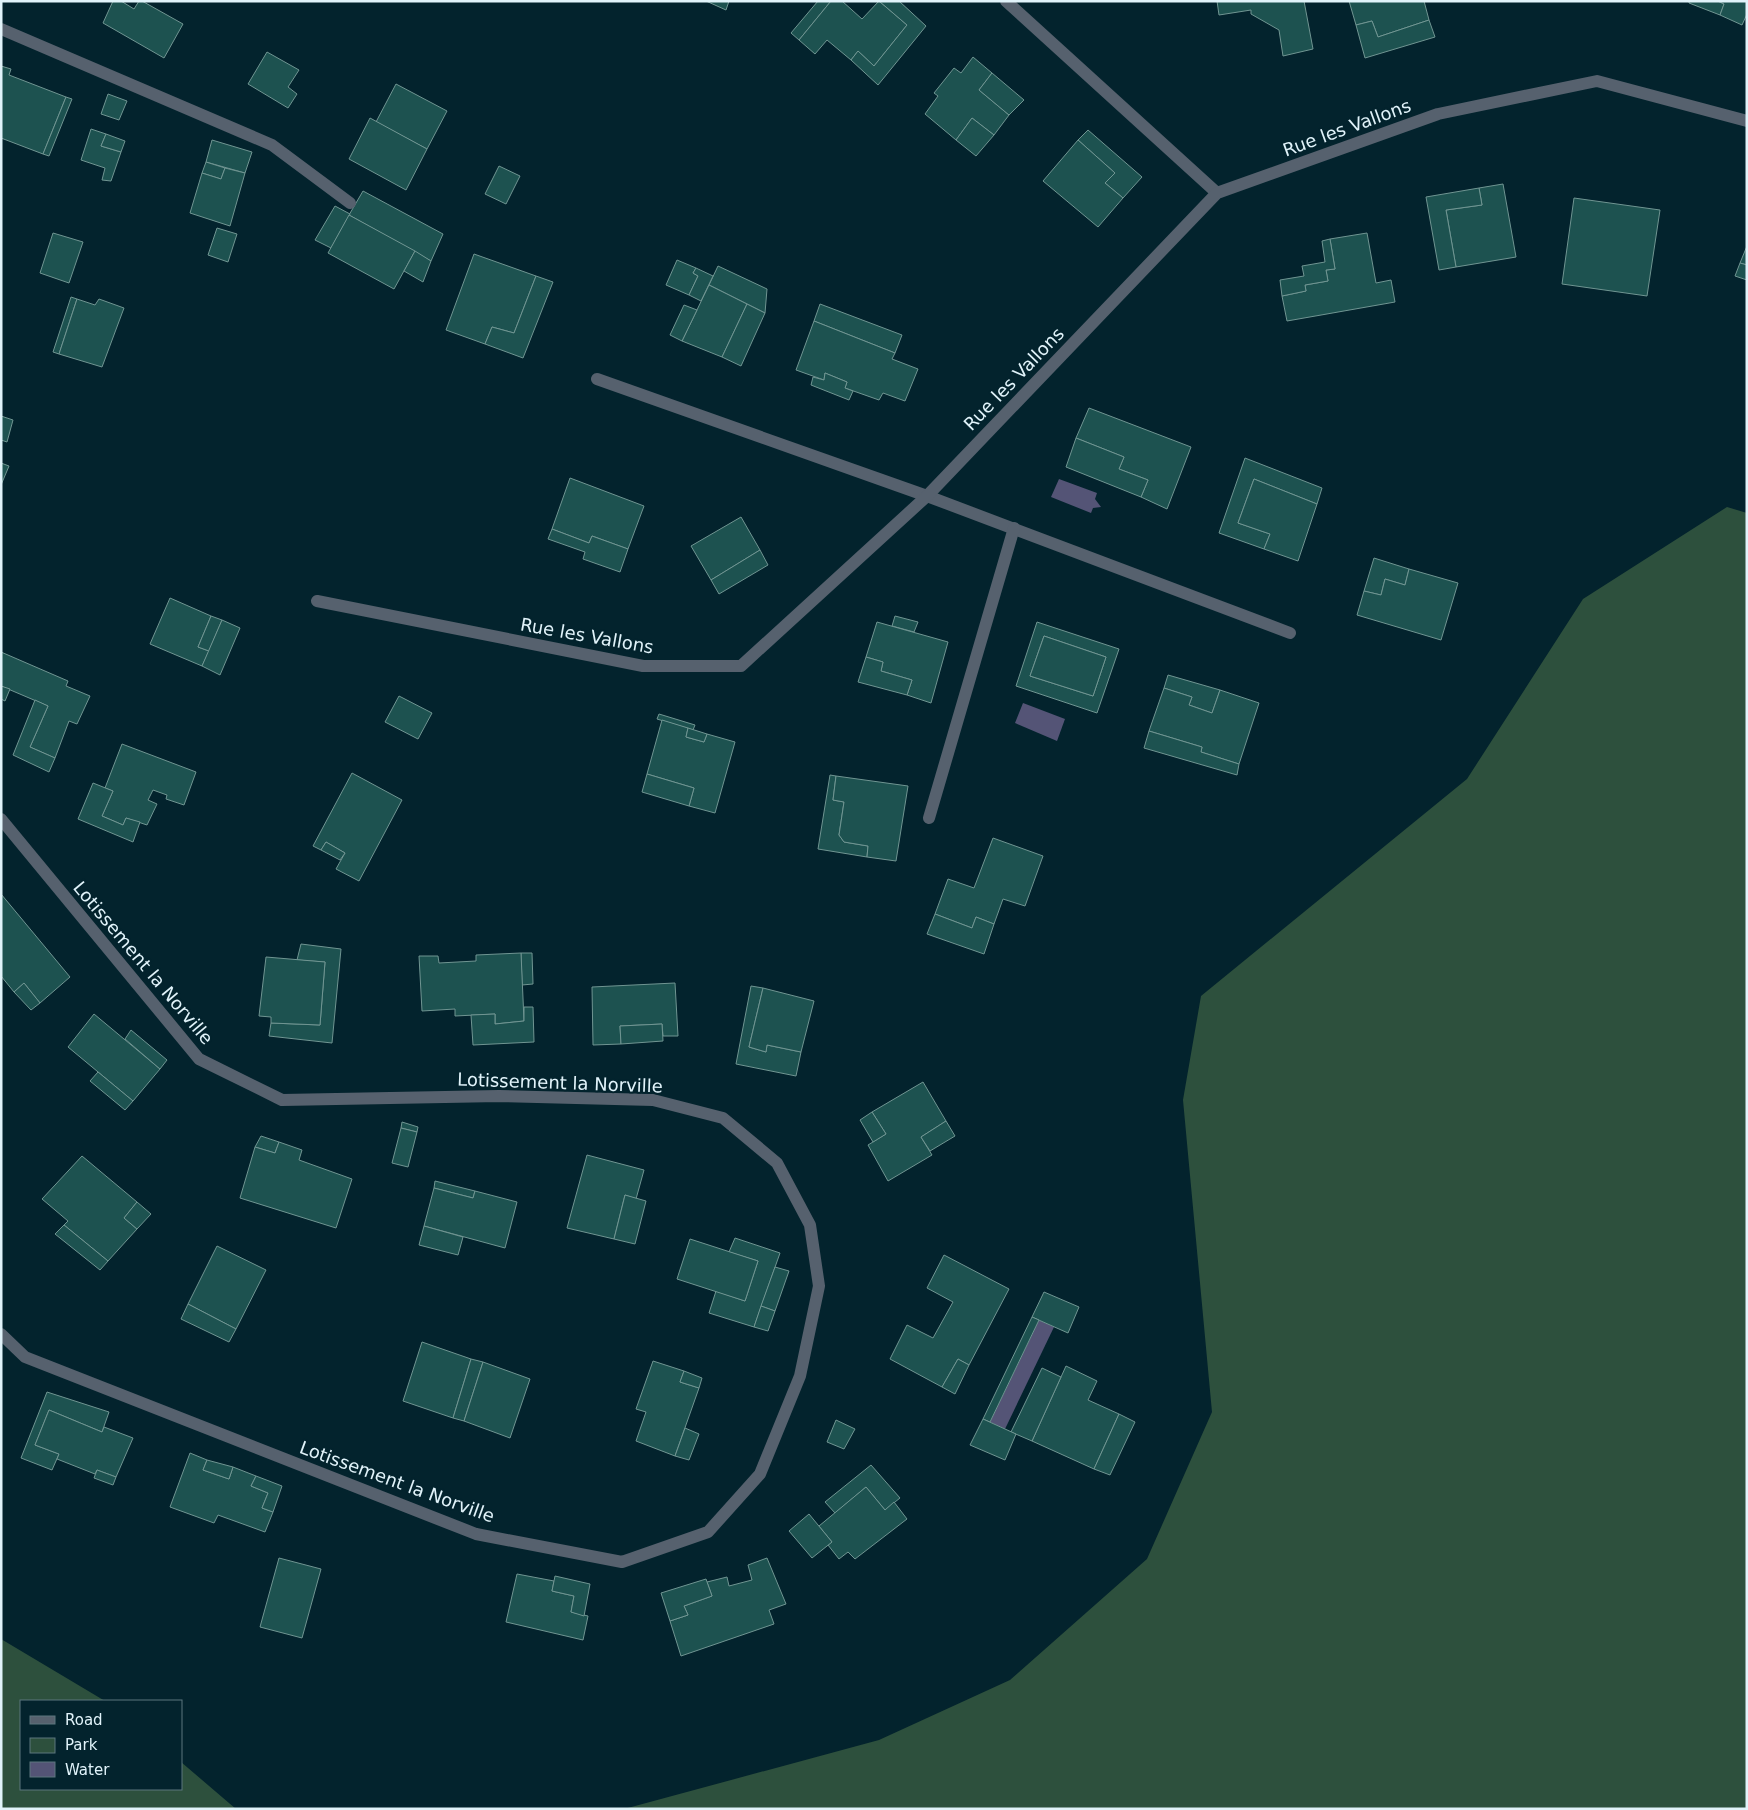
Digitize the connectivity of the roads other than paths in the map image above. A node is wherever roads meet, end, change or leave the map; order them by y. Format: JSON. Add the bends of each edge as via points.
{"nodes":[{"id":1,"x":1006,"y":1,"type":"edge"},
{"id":2,"x":1,"y":29,"type":"edge"},
{"id":3,"x":1747,"y":121,"type":"edge"},
{"id":4,"x":1217,"y":192,"type":"junction"},
{"id":5,"x":350,"y":203,"type":"dead end"},
{"id":6,"x":597,"y":378,"type":"dead end"},
{"id":7,"x":927,"y":496,"type":"junction"},
{"id":8,"x":1014,"y":528,"type":"junction"},
{"id":9,"x":317,"y":601,"type":"dead end"},
{"id":10,"x":1290,"y":633,"type":"dead end"},
{"id":11,"x":929,"y":818,"type":"dead end"},
{"id":12,"x":1,"y":819,"type":"edge"},
{"id":13,"x":1,"y":1334,"type":"edge"}],
"edges":[{"from":1,"to":4,"type":"street"},
{"from":2,"to":5,"type":"street","via":[[272,145]]},
{"from":3,"to":4,"type":"street","name":"Rue les Vallons","via":[[1597,81],[1438,114]]},
{"from":4,"to":7,"type":"street","name":"Rue les Vallons"},
{"from":6,"to":7,"type":"street"},
{"from":7,"to":8,"type":"street"},
{"from":7,"to":9,"type":"street","name":"Rue les Vallons","via":[[741,666],[643,666]]},
{"from":8,"to":10,"type":"street"},
{"from":8,"to":11,"type":"street"},
{"from":12,"to":13,"type":"street","name":"Lotissement la Norville","via":[[199,1060],[282,1100],[499,1096],[653,1100],[723,1118],[777,1163],[810,1225],[819,1286],[800,1376],[760,1474],[708,1532],[622,1562],[476,1534],[25,1358]]}]}
